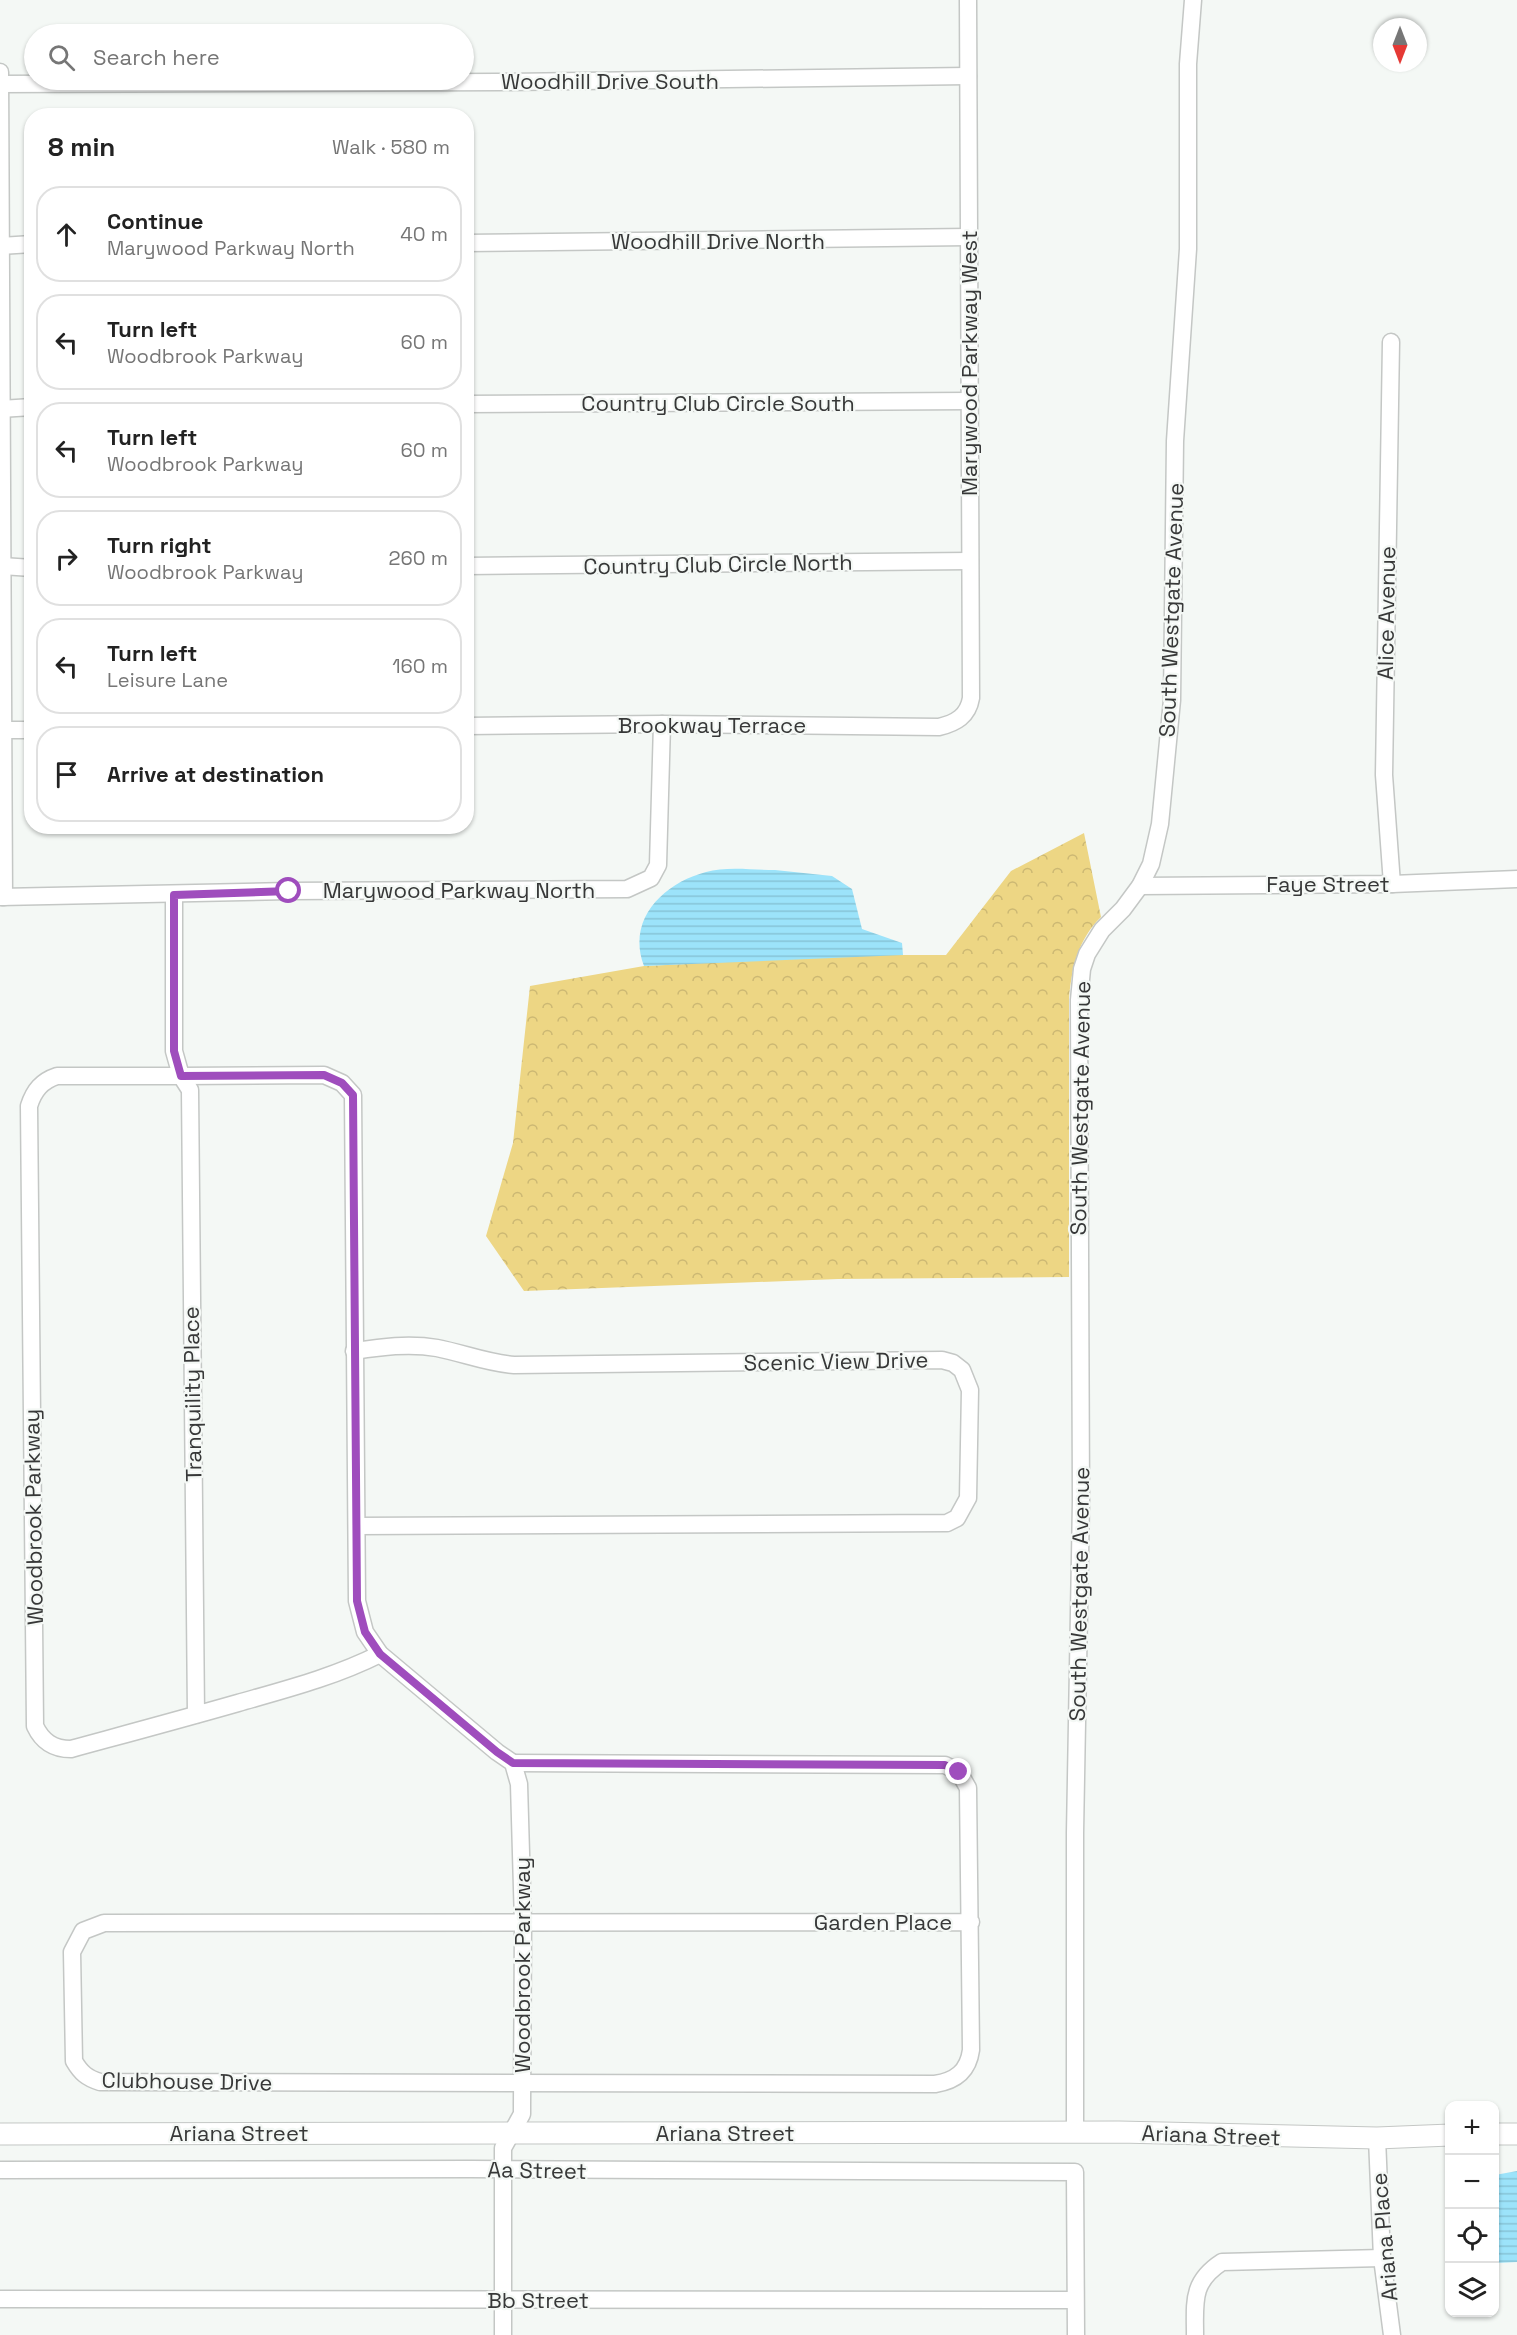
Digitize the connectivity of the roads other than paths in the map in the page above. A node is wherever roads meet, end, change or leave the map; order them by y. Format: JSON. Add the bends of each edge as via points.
{"nodes":[{"id":1,"x":968,"y":0,"type":"edge"},
{"id":2,"x":1193,"y":0,"type":"edge"},
{"id":3,"x":0,"y":72,"type":"edge"},
{"id":4,"x":968,"y":76,"type":"junction"},
{"id":5,"x":474,"y":82,"type":"edge"},
{"id":6,"x":0,"y":84,"type":"edge"},
{"id":7,"x":24,"y":84,"type":"edge"},
{"id":8,"x":969,"y":237,"type":"junction"},
{"id":9,"x":474,"y":243,"type":"edge"},
{"id":10,"x":24,"y":244,"type":"edge"},
{"id":11,"x":0,"y":246,"type":"edge"},
{"id":12,"x":1391,"y":342,"type":"dead end"},
{"id":13,"x":970,"y":401,"type":"junction"},
{"id":14,"x":474,"y":404,"type":"edge"},
{"id":15,"x":24,"y":408,"type":"edge"},
{"id":16,"x":0,"y":409,"type":"edge"},
{"id":17,"x":970,"y":561,"type":"junction"},
{"id":18,"x":2,"y":566,"type":"junction"},
{"id":19,"x":474,"y":566,"type":"edge"},
{"id":20,"x":24,"y":567,"type":"edge"},
{"id":21,"x":956,"y":721,"type":"joint"},
{"id":22,"x":662,"y":724,"type":"junction"},
{"id":23,"x":474,"y":726,"type":"edge"},
{"id":24,"x":3,"y":730,"type":"junction"},
{"id":25,"x":24,"y":730,"type":"edge"},
{"id":26,"x":1517,"y":879,"type":"edge"},
{"id":27,"x":1392,"y":884,"type":"junction"},
{"id":28,"x":1140,"y":886,"type":"junction"},
{"id":29,"x":174,"y":895,"type":"junction"},
{"id":30,"x":2,"y":897,"type":"edge"},
{"id":31,"x":181,"y":1076,"type":"junction"},
{"id":32,"x":354,"y":1352,"type":"junction"},
{"id":33,"x":357,"y":1526,"type":"junction"},
{"id":34,"x":380,"y":1654,"type":"junction"},
{"id":35,"x":196,"y":1714,"type":"junction"},
{"id":36,"x":513,"y":1763,"type":"junction"},
{"id":37,"x":971,"y":1922,"type":"junction"},
{"id":38,"x":523,"y":1923,"type":"junction"},
{"id":39,"x":523,"y":2082,"type":"junction"},
{"id":40,"x":513,"y":2132,"type":"junction"},
{"id":41,"x":1075,"y":2132,"type":"junction"},
{"id":42,"x":0,"y":2134,"type":"edge"},
{"id":43,"x":1499,"y":2134,"type":"edge"},
{"id":44,"x":1517,"y":2134,"type":"edge"},
{"id":45,"x":1445,"y":2135,"type":"edge"},
{"id":46,"x":1377,"y":2138,"type":"junction"},
{"id":47,"x":0,"y":2170,"type":"edge"},
{"id":48,"x":504,"y":2170,"type":"junction"},
{"id":49,"x":1382,"y":2258,"type":"junction"},
{"id":50,"x":0,"y":2299,"type":"edge"},
{"id":51,"x":502,"y":2300,"type":"junction"},
{"id":52,"x":1075,"y":2300,"type":"junction"},
{"id":53,"x":503,"y":2335,"type":"edge"},
{"id":54,"x":1076,"y":2335,"type":"edge"},
{"id":55,"x":1195,"y":2335,"type":"edge"},
{"id":56,"x":1392,"y":2335,"type":"edge"}],
"edges":[{"from":1,"to":4,"type":"street","name":"Marywood Parkway West"},
{"from":2,"to":28,"type":"street","name":"South Westgate Avenue","via":[[1188,64],[1188,249],[1175,441],[1172,699],[1157,844]]},
{"from":3,"to":6,"type":"street"},
{"from":4,"to":5,"type":"street","name":"Woodhill Drive South"},
{"from":4,"to":8,"type":"street","name":"Marywood Parkway West"},
{"from":6,"to":7,"type":"street","name":"Woodhill Drive South"},
{"from":6,"to":11,"type":"street"},
{"from":8,"to":9,"type":"street","name":"Woodhill Drive North"},
{"from":8,"to":13,"type":"street","name":"Marywood Parkway West"},
{"from":10,"to":11,"type":"street"},
{"from":11,"to":16,"type":"street"},
{"from":12,"to":27,"type":"street","name":"Alice Avenue","via":[[1384,775]]},
{"from":13,"to":14,"type":"street","name":"Country Club Circle South"},
{"from":13,"to":17,"type":"street","name":"Marywood Parkway West"},
{"from":15,"to":16,"type":"street"},
{"from":16,"to":18,"type":"street"},
{"from":17,"to":19,"type":"street","name":"Country Club Circle North"},
{"from":17,"to":21,"type":"street","name":"Marywood Parkway West","via":[[971,698],[969,709]]},
{"from":18,"to":20,"type":"street"},
{"from":18,"to":24,"type":"street"},
{"from":21,"to":22,"type":"street","name":"Brookway Terrace","via":[[939,727]]},
{"from":22,"to":23,"type":"street","name":"Brookway Terrace"},
{"from":22,"to":29,"type":"street","name":"Marywood Parkway North","via":[[658,865],[651,878],[640,885],[627,889]]},
{"from":24,"to":25,"type":"street"},
{"from":24,"to":30,"type":"street"},
{"from":26,"to":27,"type":"street","name":"Faye Street"},
{"from":27,"to":28,"type":"street","name":"Faye Street"},
{"from":28,"to":41,"type":"street","name":"South Westgate Avenue","via":[[1087,954],[1079,1000],[1081,1501]]},
{"from":29,"to":30,"type":"street","name":"Marywood Parkway North"},
{"from":29,"to":31,"type":"street","via":[[174,1051]]},
{"from":31,"to":32,"type":"street","name":"Woodbrook Parkway","via":[[324,1075],[342,1083],[353,1095]]},
{"from":31,"to":35,"type":"street","name":"Tranquility Place","via":[[190,1090]]},
{"from":31,"to":35,"type":"street","name":"Woodbrook Parkway","via":[[57,1076],[37,1088],[29,1106],[35,1726],[49,1744],[70,1749]]},
{"from":32,"to":33,"type":"street","name":"Woodbrook Parkway"},
{"from":32,"to":33,"type":"street","name":"Scenic View Drive","via":[[413,1346],[514,1365],[942,1360],[962,1370],[970,1390],[968,1498],[957,1518],[947,1523]]},
{"from":33,"to":34,"type":"street","name":"Woodbrook Parkway","via":[[357,1601],[365,1632]]},
{"from":34,"to":35,"type":"street","name":"Woodbrook Parkway","via":[[344,1672]]},
{"from":34,"to":36,"type":"street","name":"Woodbrook Parkway"},
{"from":36,"to":37,"type":"street","via":[[945,1765],[959,1772],[968,1788]]},
{"from":36,"to":38,"type":"street","name":"Woodbrook Parkway","via":[[519,1784]]},
{"from":37,"to":38,"type":"street","name":"Garden Place"},
{"from":37,"to":39,"type":"street","name":"Garden Place","via":[[970,2061],[963,2072],[945,2083]]},
{"from":38,"to":39,"type":"street","name":"Woodbrook Parkway"},
{"from":38,"to":39,"type":"street","name":"Clubhouse Drive","via":[[104,1923],[83,1931],[72,1952],[71,1967],[74,2061],[89,2079],[100,2082]]},
{"from":39,"to":40,"type":"street","name":"Woodbrook Parkway","via":[[522,2114]]},
{"from":40,"to":41,"type":"street","name":"Ariana Street"},
{"from":40,"to":42,"type":"street","name":"Ariana Street"},
{"from":40,"to":48,"type":"street","name":"Woodbrook Parkway","via":[[503,2148]]},
{"from":41,"to":46,"type":"street","name":"Ariana Street"},
{"from":43,"to":44,"type":"street"},
{"from":45,"to":46,"type":"street","name":"Ariana Street"},
{"from":46,"to":49,"type":"street","name":"Ariana Place"},
{"from":47,"to":48,"type":"street","name":"Aa Street"},
{"from":48,"to":51,"type":"street","name":"Woodbrook Parkway"},
{"from":48,"to":52,"type":"street","name":"Aa Street","via":[[1075,2172]]},
{"from":49,"to":55,"type":"street","via":[[1222,2262],[1204,2276],[1198,2287]]},
{"from":49,"to":56,"type":"street","name":"Ariana Place"},
{"from":50,"to":51,"type":"street","name":"Bb Street"},
{"from":51,"to":52,"type":"street","name":"Bb Street"},
{"from":51,"to":53,"type":"street","name":"Woodbrook Parkway"},
{"from":52,"to":54,"type":"street"}]}
